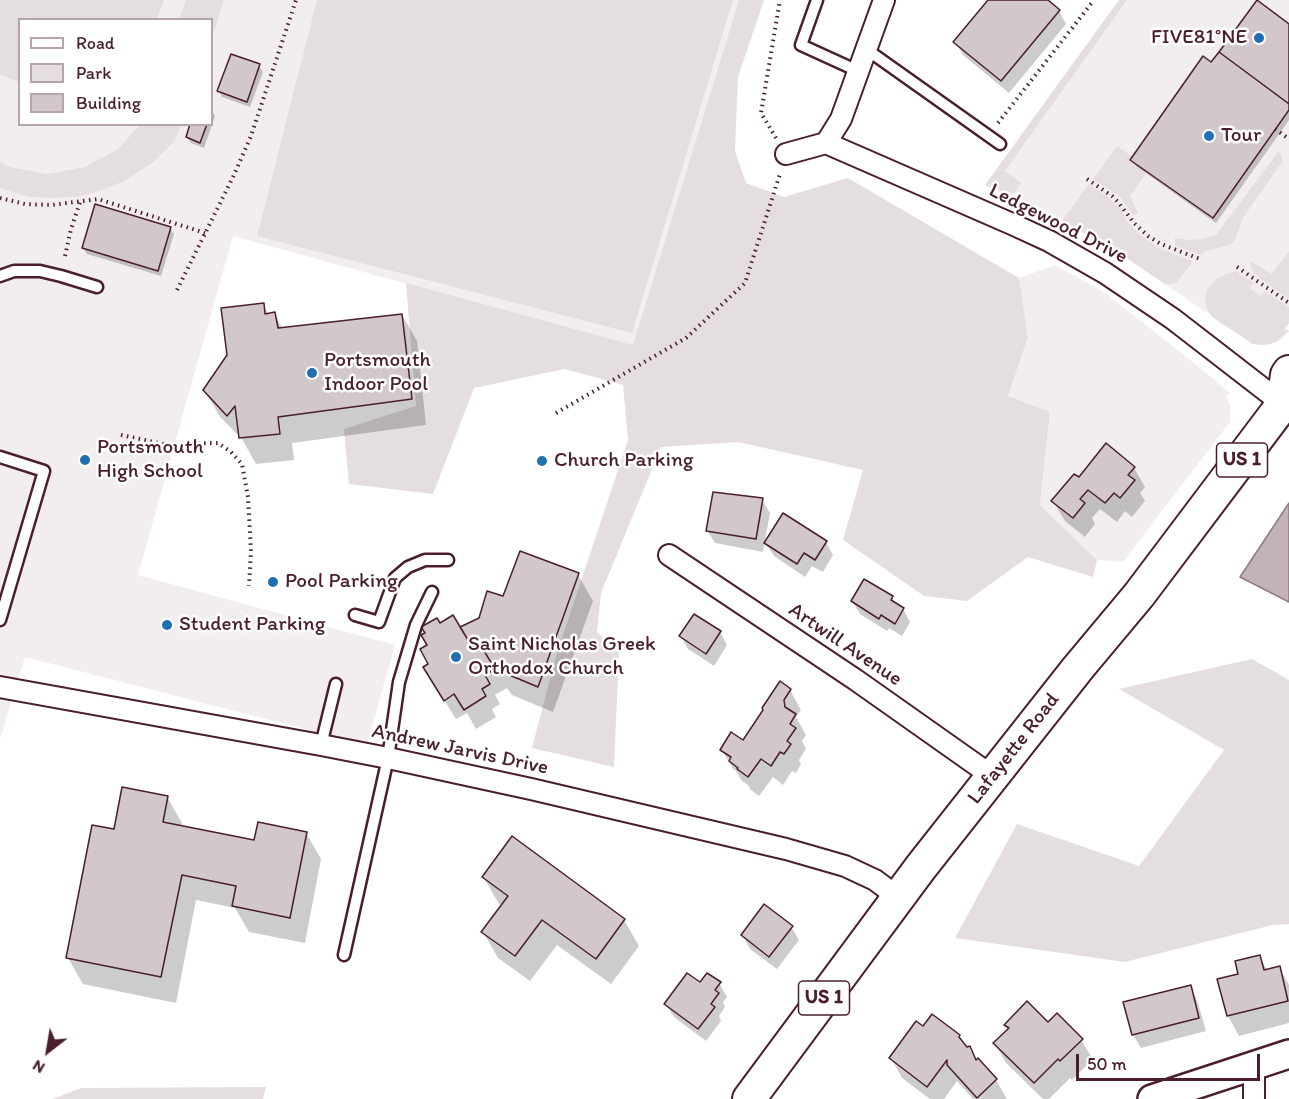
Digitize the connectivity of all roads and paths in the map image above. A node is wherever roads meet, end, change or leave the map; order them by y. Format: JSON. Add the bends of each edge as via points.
{"nodes":[{"id":1,"x":296,"y":0,"type":"edge"},
{"id":2,"x":780,"y":0,"type":"edge"},
{"id":3,"x":818,"y":0,"type":"edge"},
{"id":4,"x":884,"y":0,"type":"edge"},
{"id":5,"x":1094,"y":0,"type":"edge"},
{"id":6,"x":866,"y":49,"type":"junction"},
{"id":7,"x":858,"y":71,"type":"junction"},
{"id":8,"x":1275,"y":129,"type":"dead end"},
{"id":9,"x":988,"y":135,"type":"junction"},
{"id":10,"x":1289,"y":138,"type":"edge"},
{"id":11,"x":826,"y":143,"type":"junction"},
{"id":12,"x":1000,"y":144,"type":"dead end"},
{"id":13,"x":786,"y":154,"type":"junction"},
{"id":14,"x":1087,"y":178,"type":"dead end"},
{"id":15,"x":0,"y":198,"type":"edge"},
{"id":16,"x":80,"y":202,"type":"junction"},
{"id":17,"x":205,"y":233,"type":"junction"},
{"id":18,"x":65,"y":256,"type":"dead end"},
{"id":19,"x":1200,"y":259,"type":"dead end"},
{"id":20,"x":1237,"y":267,"type":"dead end"},
{"id":21,"x":0,"y":276,"type":"edge"},
{"id":22,"x":97,"y":287,"type":"dead end"},
{"id":23,"x":177,"y":290,"type":"dead end"},
{"id":24,"x":1289,"y":303,"type":"edge"},
{"id":25,"x":1289,"y":372,"type":"edge"},
{"id":26,"x":1286,"y":402,"type":"edge"},
{"id":27,"x":556,"y":413,"type":"dead end"},
{"id":28,"x":121,"y":435,"type":"dead end"},
{"id":29,"x":0,"y":457,"type":"edge"},
{"id":30,"x":669,"y":555,"type":"dead end"},
{"id":31,"x":448,"y":560,"type":"dead end"},
{"id":32,"x":249,"y":586,"type":"dead end"},
{"id":33,"x":432,"y":592,"type":"dead end"},
{"id":34,"x":355,"y":615,"type":"dead end"},
{"id":35,"x":0,"y":620,"type":"edge"},
{"id":36,"x":336,"y":684,"type":"dead end"},
{"id":37,"x":0,"y":687,"type":"edge"},
{"id":38,"x":321,"y":745,"type":"junction"},
{"id":39,"x":388,"y":758,"type":"junction"},
{"id":40,"x":992,"y":776,"type":"junction"},
{"id":41,"x":899,"y":898,"type":"junction"},
{"id":42,"x":344,"y":955,"type":"dead end"},
{"id":43,"x":1289,"y":1054,"type":"edge"},
{"id":44,"x":1254,"y":1065,"type":"junction"},
{"id":45,"x":749,"y":1099,"type":"edge"},
{"id":46,"x":1152,"y":1099,"type":"edge"},
{"id":47,"x":1254,"y":1099,"type":"edge"}],
"edges":[{"from":1,"to":17,"type":"path","via":[[251,136]]},
{"from":2,"to":13,"type":"path","via":[[761,113]]},
{"from":3,"to":7,"type":"lane","via":[[801,45]]},
{"from":4,"to":6,"type":"street"},
{"from":5,"to":9,"type":"path"},
{"from":6,"to":7,"type":"street"},
{"from":6,"to":9,"type":"lane"},
{"from":7,"to":11,"type":"street","via":[[841,119]]},
{"from":8,"to":10,"type":"path"},
{"from":9,"to":12,"type":"lane"},
{"from":11,"to":13,"type":"street"},
{"from":11,"to":26,"type":"street","name":"Ledgewood Drive","via":[[1012,224],[1096,267]]},
{"from":13,"to":27,"type":"path","via":[[745,283],[686,338]]},
{"from":14,"to":19,"type":"path","via":[[1112,196],[1148,236]]},
{"from":15,"to":16,"type":"path","via":[[25,204]]},
{"from":16,"to":17,"type":"path","via":[[107,201]]},
{"from":16,"to":18,"type":"path"},
{"from":17,"to":23,"type":"path"},
{"from":20,"to":24,"type":"path"},
{"from":21,"to":22,"type":"lane","via":[[14,270],[40,271]]},
{"from":25,"to":26,"type":"main road","name":"Lafayette Road","number":"US 1"},
{"from":26,"to":40,"type":"main road","name":"Lafayette Road","number":"US 1","via":[[1139,595]]},
{"from":28,"to":32,"type":"path","via":[[164,444],[218,443],[242,464],[248,497]]},
{"from":29,"to":35,"type":"lane","via":[[44,471]]},
{"from":30,"to":40,"type":"street","name":"Artwill Avenue"},
{"from":31,"to":34,"type":"lane","via":[[425,560],[395,578],[379,622]]},
{"from":33,"to":39,"type":"lane","via":[[416,625],[399,682]]},
{"from":36,"to":38,"type":"lane"},
{"from":37,"to":38,"type":"street","name":"Andrew Jarvis Drive"},
{"from":38,"to":39,"type":"street","name":"Andrew Jarvis Drive"},
{"from":39,"to":41,"type":"street","name":"Andrew Jarvis Drive","via":[[786,849],[845,866],[875,880]]},
{"from":39,"to":42,"type":"lane"},
{"from":40,"to":41,"type":"main road","name":"Lafayette Road","number":"US 1"},
{"from":41,"to":45,"type":"main road","name":"Lafayette Road","number":"US 1"},
{"from":43,"to":44,"type":"street"},
{"from":44,"to":46,"type":"street"},
{"from":44,"to":47,"type":"street"}]}
